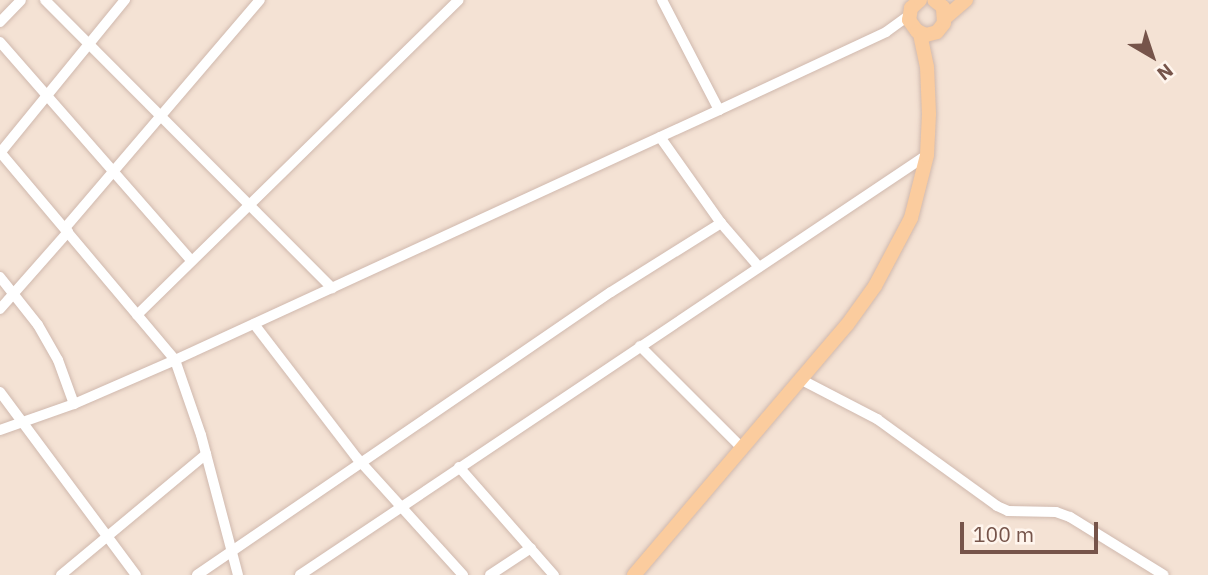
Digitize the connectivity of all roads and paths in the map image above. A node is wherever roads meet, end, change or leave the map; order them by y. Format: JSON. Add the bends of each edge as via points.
{"nodes":[{"id":1,"x":21,"y":0,"type":"edge"},
{"id":2,"x":44,"y":0,"type":"edge"},
{"id":3,"x":125,"y":0,"type":"edge"},
{"id":4,"x":260,"y":0,"type":"edge"},
{"id":5,"x":459,"y":0,"type":"edge"},
{"id":6,"x":662,"y":0,"type":"edge"},
{"id":7,"x":934,"y":0,"type":"edge"},
{"id":8,"x":966,"y":0,"type":"edge"},
{"id":9,"x":914,"y":14,"type":"edge"},
{"id":10,"x":945,"y":18,"type":"junction"},
{"id":11,"x":0,"y":22,"type":"edge"},
{"id":12,"x":937,"y":32,"type":"junction"},
{"id":13,"x":0,"y":42,"type":"edge"},
{"id":14,"x":89,"y":44,"type":"junction"},
{"id":15,"x":927,"y":67,"type":"junction"},
{"id":16,"x":46,"y":96,"type":"junction"},
{"id":17,"x":719,"y":110,"type":"junction"},
{"id":18,"x":160,"y":117,"type":"junction"},
{"id":19,"x":660,"y":137,"type":"junction"},
{"id":20,"x":0,"y":153,"type":"edge"},
{"id":21,"x":927,"y":155,"type":"junction"},
{"id":22,"x":113,"y":172,"type":"junction"},
{"id":23,"x":249,"y":205,"type":"junction"},
{"id":24,"x":721,"y":223,"type":"junction"},
{"id":25,"x":66,"y":230,"type":"junction"},
{"id":26,"x":192,"y":261,"type":"junction"},
{"id":27,"x":759,"y":267,"type":"junction"},
{"id":28,"x":0,"y":277,"type":"edge"},
{"id":29,"x":332,"y":288,"type":"junction"},
{"id":30,"x":14,"y":295,"type":"junction"},
{"id":31,"x":0,"y":309,"type":"edge"},
{"id":32,"x":137,"y":314,"type":"junction"},
{"id":33,"x":254,"y":324,"type":"junction"},
{"id":34,"x":640,"y":346,"type":"junction"},
{"id":35,"x":175,"y":360,"type":"junction"},
{"id":36,"x":802,"y":380,"type":"junction"},
{"id":37,"x":0,"y":392,"type":"edge"},
{"id":38,"x":74,"y":404,"type":"junction"},
{"id":39,"x":24,"y":422,"type":"junction"},
{"id":40,"x":0,"y":430,"type":"edge"},
{"id":41,"x":742,"y":448,"type":"junction"},
{"id":42,"x":206,"y":454,"type":"junction"},
{"id":43,"x":361,"y":462,"type":"junction"},
{"id":44,"x":459,"y":467,"type":"junction"},
{"id":45,"x":401,"y":506,"type":"junction"},
{"id":46,"x":106,"y":537,"type":"junction"},
{"id":47,"x":531,"y":548,"type":"junction"},
{"id":48,"x":232,"y":550,"type":"junction"},
{"id":49,"x":61,"y":575,"type":"edge"},
{"id":50,"x":136,"y":575,"type":"edge"},
{"id":51,"x":197,"y":575,"type":"edge"},
{"id":52,"x":238,"y":575,"type":"edge"},
{"id":53,"x":300,"y":575,"type":"edge"},
{"id":54,"x":463,"y":575,"type":"edge"},
{"id":55,"x":490,"y":575,"type":"edge"},
{"id":56,"x":554,"y":575,"type":"edge"},
{"id":57,"x":634,"y":575,"type":"edge"},
{"id":58,"x":1164,"y":575,"type":"edge"}],
"edges":[{"from":1,"to":11,"type":"street"},
{"from":2,"to":14,"type":"street"},
{"from":3,"to":14,"type":"street"},
{"from":4,"to":18,"type":"street"},
{"from":5,"to":23,"type":"street"},
{"from":6,"to":17,"type":"street"},
{"from":7,"to":10,"type":"main road","via":[[943,7]]},
{"from":8,"to":10,"type":"main road"},
{"from":9,"to":12,"type":"main road"},
{"from":9,"to":15,"type":"main road"},
{"from":9,"to":17,"type":"street","via":[[886,32]]},
{"from":10,"to":12,"type":"main road"},
{"from":12,"to":15,"type":"main road"},
{"from":13,"to":16,"type":"street"},
{"from":14,"to":16,"type":"street"},
{"from":14,"to":18,"type":"street"},
{"from":15,"to":21,"type":"main road"},
{"from":16,"to":20,"type":"street"},
{"from":16,"to":22,"type":"street"},
{"from":17,"to":19,"type":"street"},
{"from":18,"to":22,"type":"street"},
{"from":18,"to":23,"type":"street"},
{"from":19,"to":24,"type":"street"},
{"from":19,"to":29,"type":"street"},
{"from":20,"to":25,"type":"street"},
{"from":21,"to":27,"type":"street"},
{"from":21,"to":36,"type":"main road","via":[[911,218],[875,286]]},
{"from":22,"to":25,"type":"street"},
{"from":22,"to":26,"type":"street"},
{"from":23,"to":26,"type":"street"},
{"from":23,"to":29,"type":"street"},
{"from":24,"to":27,"type":"street"},
{"from":24,"to":43,"type":"street"},
{"from":25,"to":30,"type":"street"},
{"from":25,"to":32,"type":"street"},
{"from":26,"to":32,"type":"street"},
{"from":27,"to":34,"type":"street"},
{"from":28,"to":30,"type":"street"},
{"from":29,"to":33,"type":"street"},
{"from":30,"to":31,"type":"street"},
{"from":30,"to":38,"type":"street","via":[[58,360]]},
{"from":32,"to":35,"type":"street"},
{"from":33,"to":35,"type":"street"},
{"from":33,"to":43,"type":"street"},
{"from":34,"to":41,"type":"street"},
{"from":34,"to":44,"type":"street"},
{"from":35,"to":38,"type":"street"},
{"from":35,"to":42,"type":"street"},
{"from":36,"to":41,"type":"main road"},
{"from":36,"to":58,"type":"street","via":[[877,419],[997,506],[1070,517]]},
{"from":37,"to":39,"type":"street"},
{"from":38,"to":39,"type":"street"},
{"from":39,"to":40,"type":"street"},
{"from":39,"to":46,"type":"street"},
{"from":41,"to":57,"type":"main road"},
{"from":42,"to":46,"type":"street"},
{"from":42,"to":48,"type":"street"},
{"from":43,"to":45,"type":"street"},
{"from":43,"to":48,"type":"street"},
{"from":44,"to":45,"type":"street"},
{"from":44,"to":47,"type":"street"},
{"from":45,"to":53,"type":"street"},
{"from":45,"to":54,"type":"street"},
{"from":46,"to":49,"type":"street"},
{"from":46,"to":50,"type":"street"},
{"from":47,"to":55,"type":"street"},
{"from":47,"to":56,"type":"street"},
{"from":48,"to":51,"type":"street"},
{"from":48,"to":52,"type":"street"}]}
